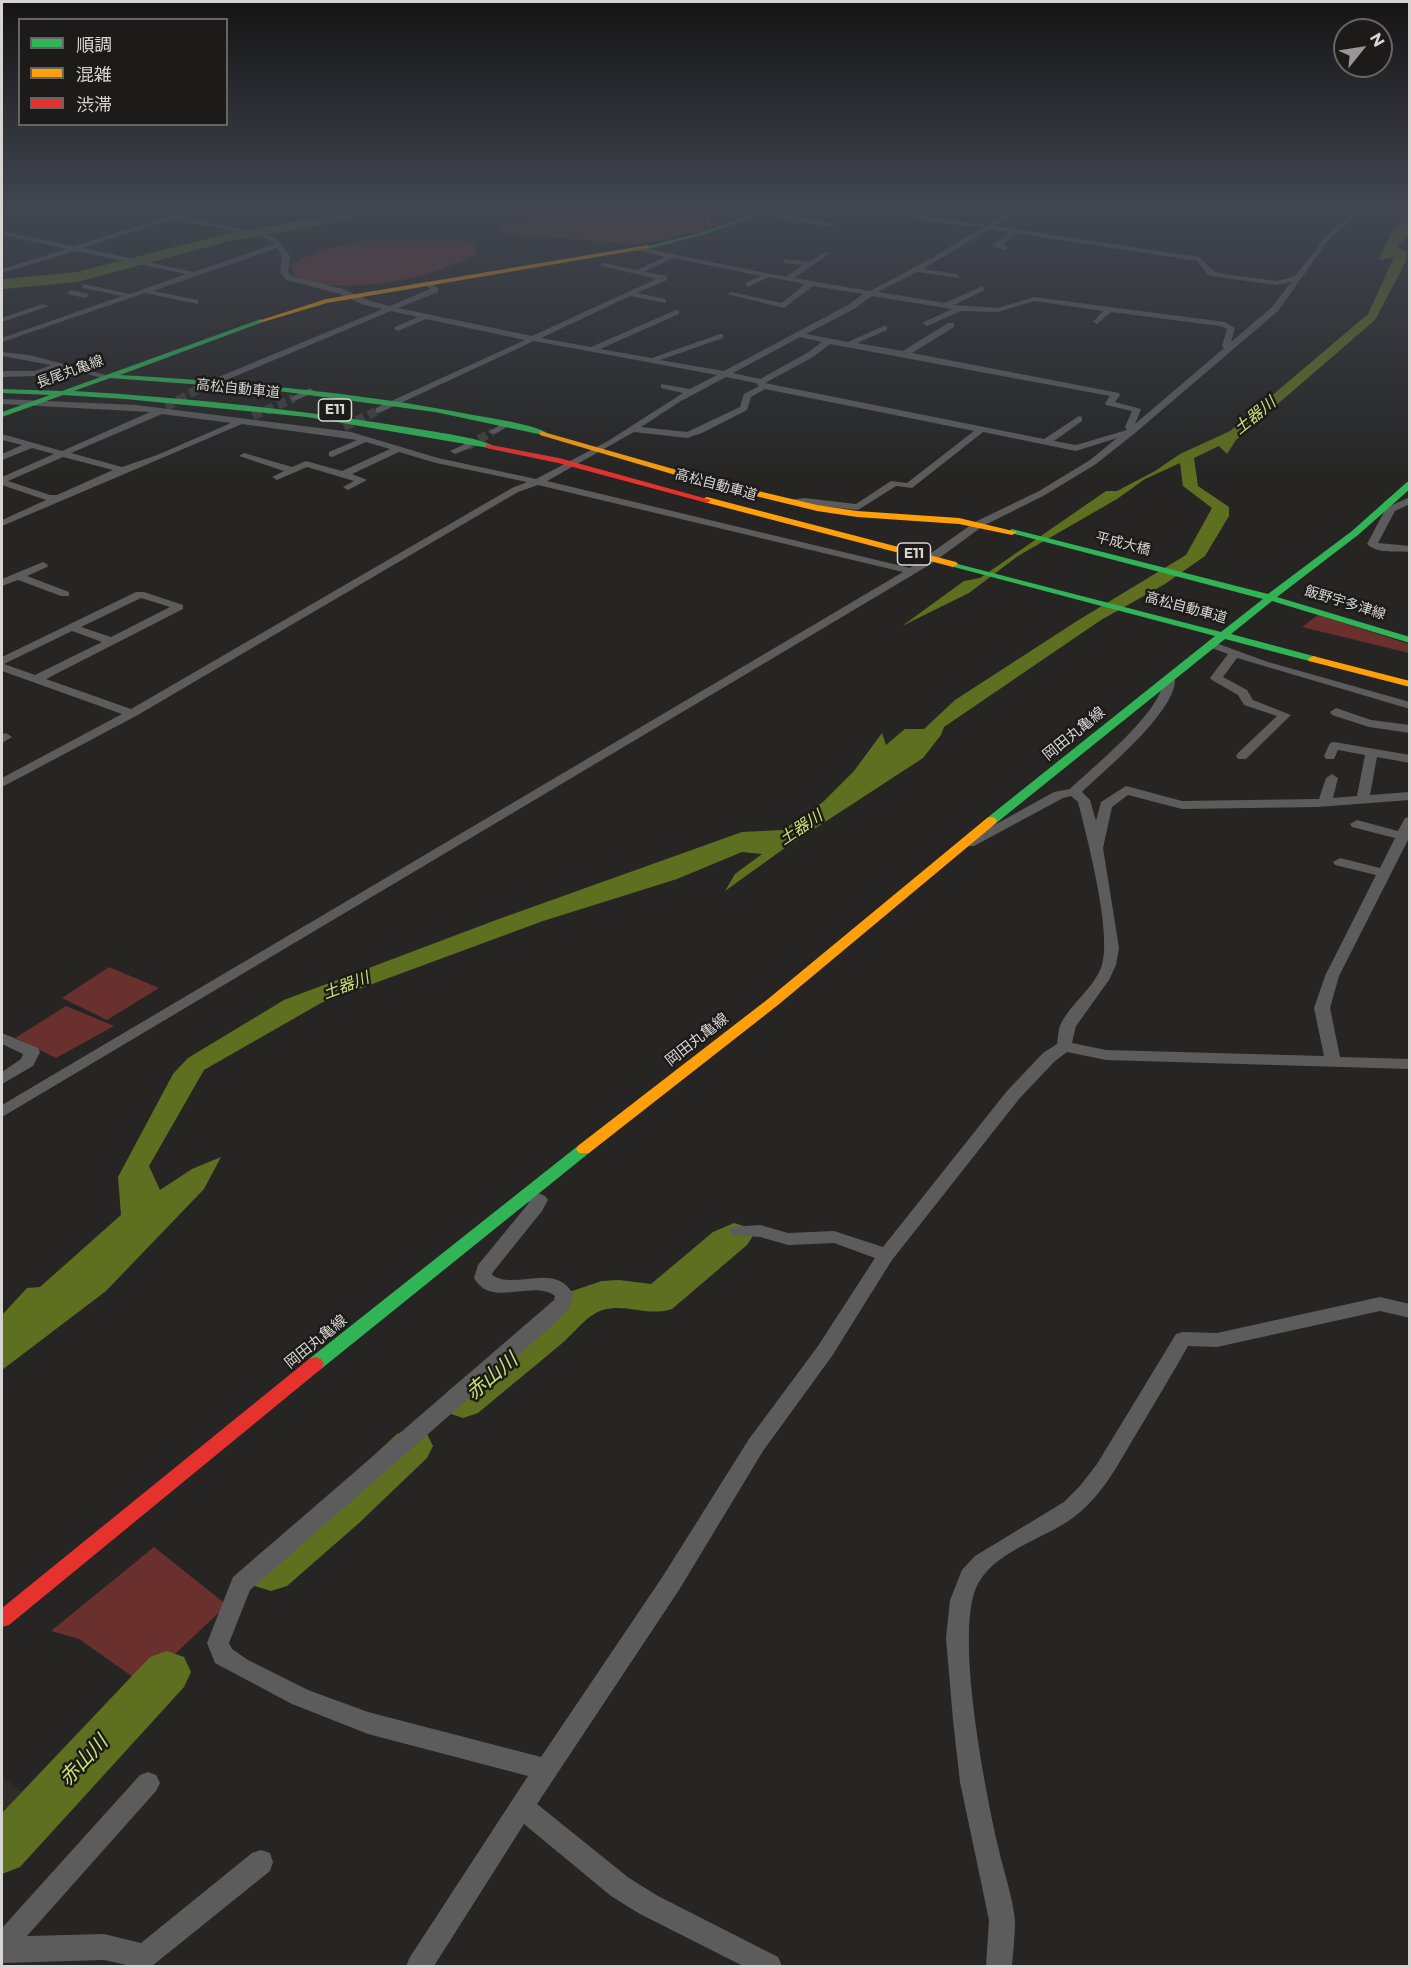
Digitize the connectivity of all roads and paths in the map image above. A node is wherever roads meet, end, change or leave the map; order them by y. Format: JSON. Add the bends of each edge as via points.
{"nodes":[{"id":1,"x":122,"y":299,"type":"edge"},
{"id":2,"x":181,"y":299,"type":"edge"},
{"id":3,"x":340,"y":299,"type":"edge"},
{"id":4,"x":358,"y":299,"type":"edge"},
{"id":5,"x":413,"y":299,"type":"edge"},
{"id":6,"x":619,"y":299,"type":"edge"},
{"id":7,"x":653,"y":299,"type":"edge"},
{"id":8,"x":752,"y":299,"type":"edge"},
{"id":9,"x":791,"y":299,"type":"edge"},
{"id":10,"x":864,"y":299,"type":"edge"},
{"id":11,"x":902,"y":299,"type":"edge"},
{"id":12,"x":960,"y":299,"type":"edge"},
{"id":13,"x":1022,"y":299,"type":"edge"},
{"id":14,"x":1283,"y":299,"type":"edge"},
{"id":15,"x":663,"y":301,"type":"dead end"},
{"id":16,"x":761,"y":301,"type":"junction"},
{"id":17,"x":195,"y":302,"type":"dead end"},
{"id":18,"x":405,"y":302,"type":"junction"},
{"id":19,"x":1022,"y":302,"type":"junction"},
{"id":20,"x":424,"y":306,"type":"dead end"},
{"id":21,"x":751,"y":306,"type":"dead end"},
{"id":22,"x":946,"y":306,"type":"junction"},
{"id":23,"x":1110,"y":308,"type":"junction"},
{"id":24,"x":390,"y":309,"type":"junction"},
{"id":25,"x":958,"y":309,"type":"junction"},
{"id":26,"x":1216,"y":311,"type":"dead end"},
{"id":27,"x":676,"y":312,"type":"dead end"},
{"id":28,"x":80,"y":313,"type":"junction"},
{"id":29,"x":425,"y":317,"type":"junction"},
{"id":30,"x":2,"y":319,"type":"edge"},
{"id":31,"x":1202,"y":321,"type":"junction"},
{"id":32,"x":1096,"y":322,"type":"dead end"},
{"id":33,"x":927,"y":324,"type":"dead end"},
{"id":34,"x":951,"y":325,"type":"dead end"},
{"id":35,"x":37,"y":328,"type":"junction"},
{"id":36,"x":884,"y":328,"type":"dead end"},
{"id":37,"x":398,"y":329,"type":"dead end"},
{"id":38,"x":800,"y":335,"type":"junction"},
{"id":39,"x":720,"y":336,"type":"dead end"},
{"id":40,"x":534,"y":338,"type":"junction"},
{"id":41,"x":2,"y":340,"type":"edge"},
{"id":42,"x":827,"y":342,"type":"junction"},
{"id":43,"x":851,"y":343,"type":"junction"},
{"id":44,"x":656,"y":346,"type":"dead end"},
{"id":45,"x":1230,"y":347,"type":"junction"},
{"id":46,"x":593,"y":349,"type":"junction"},
{"id":47,"x":678,"y":351,"type":"junction"},
{"id":48,"x":906,"y":353,"type":"junction"},
{"id":49,"x":2,"y":354,"type":"edge"},
{"id":50,"x":653,"y":361,"type":"junction"},
{"id":51,"x":59,"y":365,"type":"junction"},
{"id":52,"x":2,"y":374,"type":"edge"},
{"id":53,"x":721,"y":375,"type":"junction"},
{"id":54,"x":106,"y":376,"type":"junction"},
{"id":55,"x":762,"y":384,"type":"junction"},
{"id":56,"x":207,"y":385,"type":"junction"},
{"id":57,"x":2,"y":386,"type":"edge"},
{"id":58,"x":664,"y":386,"type":"dead end"},
{"id":59,"x":2,"y":391,"type":"edge"},
{"id":60,"x":86,"y":391,"type":"junction"},
{"id":61,"x":310,"y":391,"type":"junction"},
{"id":62,"x":691,"y":392,"type":"junction"},
{"id":63,"x":37,"y":393,"type":"junction"},
{"id":64,"x":294,"y":398,"type":"tunnel mouth"},
{"id":65,"x":2,"y":401,"type":"edge"},
{"id":66,"x":394,"y":403,"type":"junction"},
{"id":67,"x":164,"y":409,"type":"junction"},
{"id":68,"x":379,"y":410,"type":"tunnel mouth"},
{"id":69,"x":2,"y":415,"type":"edge"},
{"id":70,"x":253,"y":416,"type":"tunnel mouth"},
{"id":71,"x":1079,"y":420,"type":"dead end"},
{"id":72,"x":241,"y":421,"type":"junction"},
{"id":73,"x":508,"y":424,"type":"junction"},
{"id":74,"x":344,"y":427,"type":"tunnel mouth"},
{"id":75,"x":634,"y":429,"type":"junction"},
{"id":76,"x":982,"y":429,"type":"junction"},
{"id":77,"x":1132,"y":431,"type":"junction"},
{"id":78,"x":492,"y":432,"type":"tunnel mouth"},
{"id":79,"x":332,"y":433,"type":"junction"},
{"id":80,"x":2,"y":437,"type":"edge"},
{"id":81,"x":366,"y":439,"type":"junction"},
{"id":82,"x":1046,"y":442,"type":"junction"},
{"id":83,"x":29,"y":446,"type":"junction"},
{"id":84,"x":467,"y":446,"type":"tunnel mouth"},
{"id":85,"x":398,"y":449,"type":"junction"},
{"id":86,"x":596,"y":449,"type":"junction"},
{"id":87,"x":455,"y":452,"type":"dead end"},
{"id":88,"x":60,"y":454,"type":"junction"},
{"id":89,"x":332,"y":454,"type":"dead end"},
{"id":90,"x":244,"y":456,"type":"dead end"},
{"id":91,"x":2,"y":457,"type":"edge"},
{"id":92,"x":122,"y":470,"type":"junction"},
{"id":93,"x":292,"y":470,"type":"junction"},
{"id":94,"x":326,"y":470,"type":"junction"},
{"id":95,"x":342,"y":475,"type":"junction"},
{"id":96,"x":277,"y":477,"type":"dead end"},
{"id":97,"x":309,"y":477,"type":"dead end"},
{"id":98,"x":2,"y":481,"type":"edge"},
{"id":99,"x":537,"y":482,"type":"junction"},
{"id":100,"x":1410,"y":484,"type":"edge"},
{"id":101,"x":348,"y":487,"type":"dead end"},
{"id":102,"x":60,"y":498,"type":"junction"},
{"id":103,"x":1410,"y":500,"type":"edge"},
{"id":104,"x":793,"y":502,"type":"junction"},
{"id":105,"x":1388,"y":508,"type":"junction"},
{"id":106,"x":2,"y":523,"type":"edge"},
{"id":107,"x":984,"y":526,"type":"junction"},
{"id":108,"x":1410,"y":549,"type":"edge"},
{"id":109,"x":43,"y":565,"type":"dead end"},
{"id":110,"x":911,"y":571,"type":"junction"},
{"id":111,"x":18,"y":576,"type":"junction"},
{"id":112,"x":2,"y":583,"type":"edge"},
{"id":113,"x":1096,"y":587,"type":"dead end"},
{"id":114,"x":76,"y":589,"type":"dead end"},
{"id":115,"x":1272,"y":598,"type":"junction"},
{"id":116,"x":1223,"y":620,"type":"dead end"},
{"id":117,"x":71,"y":627,"type":"junction"},
{"id":118,"x":1258,"y":629,"type":"dead end"},
{"id":119,"x":1410,"y":640,"type":"edge"},
{"id":120,"x":111,"y":641,"type":"junction"},
{"id":121,"x":1214,"y":645,"type":"junction"},
{"id":122,"x":1235,"y":653,"type":"junction"},
{"id":123,"x":2,"y":661,"type":"edge"},
{"id":124,"x":2,"y":667,"type":"edge"},
{"id":125,"x":36,"y":679,"type":"junction"},
{"id":126,"x":1168,"y":680,"type":"junction"},
{"id":127,"x":1410,"y":684,"type":"edge"},
{"id":128,"x":1410,"y":706,"type":"edge"},
{"id":129,"x":1336,"y":712,"type":"dead end"},
{"id":130,"x":132,"y":713,"type":"junction"},
{"id":131,"x":1410,"y":729,"type":"edge"},
{"id":132,"x":1372,"y":752,"type":"junction"},
{"id":133,"x":1242,"y":756,"type":"dead end"},
{"id":134,"x":1330,"y":756,"type":"dead end"},
{"id":135,"x":1410,"y":759,"type":"edge"},
{"id":136,"x":1332,"y":778,"type":"dead end"},
{"id":137,"x":2,"y":783,"type":"edge"},
{"id":138,"x":1074,"y":792,"type":"junction"},
{"id":139,"x":1410,"y":796,"type":"edge"},
{"id":140,"x":1363,"y":799,"type":"junction"},
{"id":141,"x":1325,"y":802,"type":"junction"},
{"id":142,"x":1410,"y":821,"type":"edge"},
{"id":143,"x":1357,"y":825,"type":"dead end"},
{"id":144,"x":1403,"y":836,"type":"junction"},
{"id":145,"x":956,"y":850,"type":"junction"},
{"id":146,"x":1097,"y":850,"type":"junction"},
{"id":147,"x":1340,"y":862,"type":"dead end"},
{"id":148,"x":1383,"y":873,"type":"junction"},
{"id":149,"x":2,"y":1038,"type":"edge"},
{"id":150,"x":1064,"y":1046,"type":"junction"},
{"id":151,"x":1333,"y":1063,"type":"junction"},
{"id":152,"x":1410,"y":1064,"type":"edge"},
{"id":153,"x":2,"y":1079,"type":"edge"},
{"id":154,"x":2,"y":1112,"type":"edge"},
{"id":155,"x":528,"y":1194,"type":"junction"},
{"id":156,"x":738,"y":1231,"type":"dead end"},
{"id":157,"x":886,"y":1255,"type":"junction"},
{"id":158,"x":1410,"y":1311,"type":"edge"},
{"id":159,"x":2,"y":1619,"type":"edge"},
{"id":160,"x":546,"y":1770,"type":"junction"},
{"id":161,"x":148,"y":1783,"type":"dead end"},
{"id":162,"x":521,"y":1807,"type":"junction"},
{"id":163,"x":261,"y":1862,"type":"dead end"},
{"id":164,"x":2,"y":1948,"type":"edge"},
{"id":165,"x":419,"y":1966,"type":"edge"},
{"id":166,"x":769,"y":1966,"type":"edge"},
{"id":167,"x":999,"y":1966,"type":"edge"}],
"edges":[{"from":1,"to":28,"type":"street"},
{"from":2,"to":17,"type":"street"},
{"from":3,"to":54,"type":"main road","name":"長尾丸亀線","via":[[295,310]]},
{"from":4,"to":24,"type":"street"},
{"from":5,"to":18,"type":"street"},
{"from":6,"to":40,"type":"street"},
{"from":7,"to":15,"type":"street"},
{"from":8,"to":16,"type":"street"},
{"from":9,"to":16,"type":"street","via":[[784,306]]},
{"from":10,"to":38,"type":"street"},
{"from":11,"to":22,"type":"street"},
{"from":12,"to":22,"type":"street"},
{"from":13,"to":19,"type":"street"},
{"from":14,"to":45,"type":"street"},
{"from":16,"to":21,"type":"street"},
{"from":18,"to":20,"type":"street"},
{"from":18,"to":24,"type":"street"},
{"from":19,"to":23,"type":"street","via":[[1034,299]]},
{"from":19,"to":25,"type":"street","via":[[998,310]]},
{"from":22,"to":25,"type":"street"},
{"from":23,"to":31,"type":"street"},
{"from":23,"to":32,"type":"street"},
{"from":24,"to":29,"type":"street"},
{"from":24,"to":56,"type":"street"},
{"from":25,"to":33,"type":"street"},
{"from":26,"to":31,"type":"street"},
{"from":27,"to":46,"type":"street"},
{"from":28,"to":30,"type":"street","via":[[42,305]]},
{"from":28,"to":35,"type":"street"},
{"from":29,"to":37,"type":"street"},
{"from":29,"to":40,"type":"street"},
{"from":30,"to":35,"type":"street"},
{"from":31,"to":45,"type":"street","via":[[1231,327],[1226,346]]},
{"from":34,"to":48,"type":"street"},
{"from":35,"to":41,"type":"street"},
{"from":36,"to":43,"type":"street"},
{"from":38,"to":42,"type":"street"},
{"from":38,"to":53,"type":"street"},
{"from":39,"to":47,"type":"street"},
{"from":40,"to":46,"type":"street"},
{"from":40,"to":66,"type":"street"},
{"from":42,"to":43,"type":"street"},
{"from":42,"to":55,"type":"street"},
{"from":43,"to":48,"type":"street"},
{"from":44,"to":47,"type":"street"},
{"from":45,"to":77,"type":"street"},
{"from":46,"to":50,"type":"street"},
{"from":47,"to":50,"type":"street"},
{"from":48,"to":77,"type":"street","via":[[1116,395],[1109,403],[1137,409],[1129,427]]},
{"from":49,"to":51,"type":"street"},
{"from":50,"to":53,"type":"street"},
{"from":51,"to":52,"type":"street","via":[[36,372]]},
{"from":51,"to":54,"type":"street"},
{"from":53,"to":55,"type":"street"},
{"from":53,"to":62,"type":"street"},
{"from":54,"to":56,"type":"main road","name":"平成大橋"},
{"from":54,"to":63,"type":"main road","name":"長尾丸亀線"},
{"from":55,"to":75,"type":"street","via":[[747,396],[744,408],[695,434]]},
{"from":55,"to":76,"type":"street"},
{"from":56,"to":61,"type":"main road","name":"平成大橋"},
{"from":57,"to":63,"type":"main road","name":"高松自動車道","number":"E11"},
{"from":58,"to":62,"type":"street"},
{"from":59,"to":63,"type":"main road","name":"高松自動車道","number":"E11"},
{"from":60,"to":63,"type":"main road","name":"高松自動車道","number":"E11"},
{"from":60,"to":113,"type":"main road","name":"高松自動車道","number":"E11","via":[[224,397],[489,435]]},
{"from":60,"to":127,"type":"main road","name":"高松自動車道","number":"E11","via":[[326,416],[559,461]]},
{"from":61,"to":64,"type":"street"},
{"from":61,"to":66,"type":"main road","name":"平成大橋"},
{"from":62,"to":75,"type":"street"},
{"from":63,"to":65,"type":"street"},
{"from":63,"to":67,"type":"street"},
{"from":63,"to":69,"type":"main road","name":"長尾丸亀線"},
{"from":66,"to":68,"type":"street"},
{"from":66,"to":73,"type":"main road","name":"平成大橋"},
{"from":67,"to":72,"type":"street"},
{"from":67,"to":88,"type":"street"},
{"from":70,"to":72,"type":"street"},
{"from":71,"to":82,"type":"street"},
{"from":72,"to":79,"type":"street"},
{"from":72,"to":92,"type":"street"},
{"from":73,"to":78,"type":"street"},
{"from":73,"to":86,"type":"main road","name":"平成大橋"},
{"from":74,"to":79,"type":"street"},
{"from":75,"to":86,"type":"street"},
{"from":76,"to":82,"type":"street"},
{"from":76,"to":104,"type":"street","via":[[909,486],[894,483],[858,507]]},
{"from":77,"to":82,"type":"street","via":[[1076,448]]},
{"from":77,"to":107,"type":"street","via":[[1093,462]]},
{"from":79,"to":81,"type":"street"},
{"from":80,"to":83,"type":"street"},
{"from":81,"to":85,"type":"street"},
{"from":81,"to":89,"type":"street"},
{"from":83,"to":88,"type":"street"},
{"from":83,"to":91,"type":"street"},
{"from":84,"to":87,"type":"street"},
{"from":85,"to":95,"type":"street"},
{"from":85,"to":99,"type":"street"},
{"from":86,"to":99,"type":"street"},
{"from":86,"to":104,"type":"main road","name":"平成大橋"},
{"from":88,"to":92,"type":"street"},
{"from":88,"to":98,"type":"street"},
{"from":90,"to":93,"type":"street"},
{"from":92,"to":102,"type":"street"},
{"from":93,"to":94,"type":"street","via":[[306,464]]},
{"from":93,"to":96,"type":"street"},
{"from":94,"to":95,"type":"street"},
{"from":94,"to":97,"type":"street"},
{"from":95,"to":101,"type":"street","via":[[362,480]]},
{"from":98,"to":102,"type":"street","via":[[49,498]]},
{"from":99,"to":110,"type":"street"},
{"from":99,"to":130,"type":"street","via":[[515,490]]},
{"from":100,"to":105,"type":"main road","name":"岡田丸亀線"},
{"from":102,"to":106,"type":"street"},
{"from":103,"to":105,"type":"street"},
{"from":104,"to":107,"type":"main road","name":"平成大橋","via":[[860,515],[944,519]]},
{"from":105,"to":108,"type":"street","via":[[1372,544]]},
{"from":105,"to":115,"type":"main road","name":"岡田丸亀線"},
{"from":107,"to":110,"type":"street"},
{"from":107,"to":115,"type":"main road","name":"平成大橋"},
{"from":109,"to":111,"type":"street"},
{"from":110,"to":154,"type":"street"},
{"from":111,"to":112,"type":"street"},
{"from":111,"to":114,"type":"street","via":[[60,596]]},
{"from":115,"to":119,"type":"main road","name":"飯野宇多津線"},
{"from":115,"to":121,"type":"main road","name":"岡田丸亀線"},
{"from":116,"to":118,"type":"main road","name":"高松自動車道"},
{"from":117,"to":120,"type":"street"},
{"from":117,"to":120,"type":"street","via":[[140,594],[179,607]]},
{"from":117,"to":123,"type":"street"},
{"from":120,"to":125,"type":"street"},
{"from":121,"to":122,"type":"street"},
{"from":121,"to":126,"type":"main road","name":"岡田丸亀線"},
{"from":122,"to":128,"type":"street"},
{"from":122,"to":133,"type":"street","via":[[1216,678],[1243,693],[1248,702],[1285,715]]},
{"from":124,"to":125,"type":"street"},
{"from":125,"to":130,"type":"street"},
{"from":126,"to":138,"type":"street","via":[[1169,690],[1150,719]]},
{"from":126,"to":145,"type":"main road","name":"岡田丸亀線"},
{"from":129,"to":131,"type":"street","via":[[1369,723]]},
{"from":130,"to":137,"type":"street"},
{"from":132,"to":134,"type":"street","via":[[1334,746]]},
{"from":132,"to":135,"type":"street"},
{"from":132,"to":140,"type":"street"},
{"from":136,"to":141,"type":"street"},
{"from":138,"to":145,"type":"street","via":[[1059,795]]},
{"from":138,"to":146,"type":"street","via":[[1084,800]]},
{"from":139,"to":140,"type":"street"},
{"from":140,"to":141,"type":"street"},
{"from":141,"to":146,"type":"street","via":[[1182,806],[1126,790],[1107,805]]},
{"from":142,"to":144,"type":"street"},
{"from":143,"to":144,"type":"street"},
{"from":144,"to":148,"type":"street"},
{"from":145,"to":155,"type":"main road","name":"岡田丸亀線","via":[[773,1002]]},
{"from":146,"to":150,"type":"street","via":[[1112,948],[1102,980],[1068,1026]]},
{"from":147,"to":148,"type":"street"},
{"from":148,"to":151,"type":"street","via":[[1332,976],[1323,1008]]},
{"from":149,"to":153,"type":"street","via":[[32,1052],[27,1062]]},
{"from":150,"to":151,"type":"street","via":[[1106,1055]]},
{"from":150,"to":157,"type":"street","via":[[1012,1095]]},
{"from":151,"to":152,"type":"street"},
{"from":155,"to":159,"type":"main road","name":"岡田丸亀線"},
{"from":155,"to":160,"type":"street","via":[[538,1200],[536,1207],[484,1269],[483,1278],[500,1286],[558,1286],[564,1294],[563,1302],[241,1584],[218,1643],[224,1656],[240,1667],[349,1716]]},
{"from":156,"to":157,"type":"street","via":[[760,1231],[788,1239],[834,1237]]},
{"from":157,"to":160,"type":"street","via":[[825,1351],[756,1445],[671,1583]]},
{"from":158,"to":167,"type":"street","via":[[1380,1304],[1217,1340],[1183,1339],[1087,1492],[1071,1508],[998,1551],[970,1577],[961,1600],[957,1638],[972,1782],[1002,1920]]},
{"from":160,"to":162,"type":"street"},
{"from":161,"to":164,"type":"street"},
{"from":162,"to":165,"type":"street"},
{"from":162,"to":166,"type":"street","via":[[620,1887]]},
{"from":163,"to":164,"type":"street","via":[[144,1957],[104,1947]]}]}
